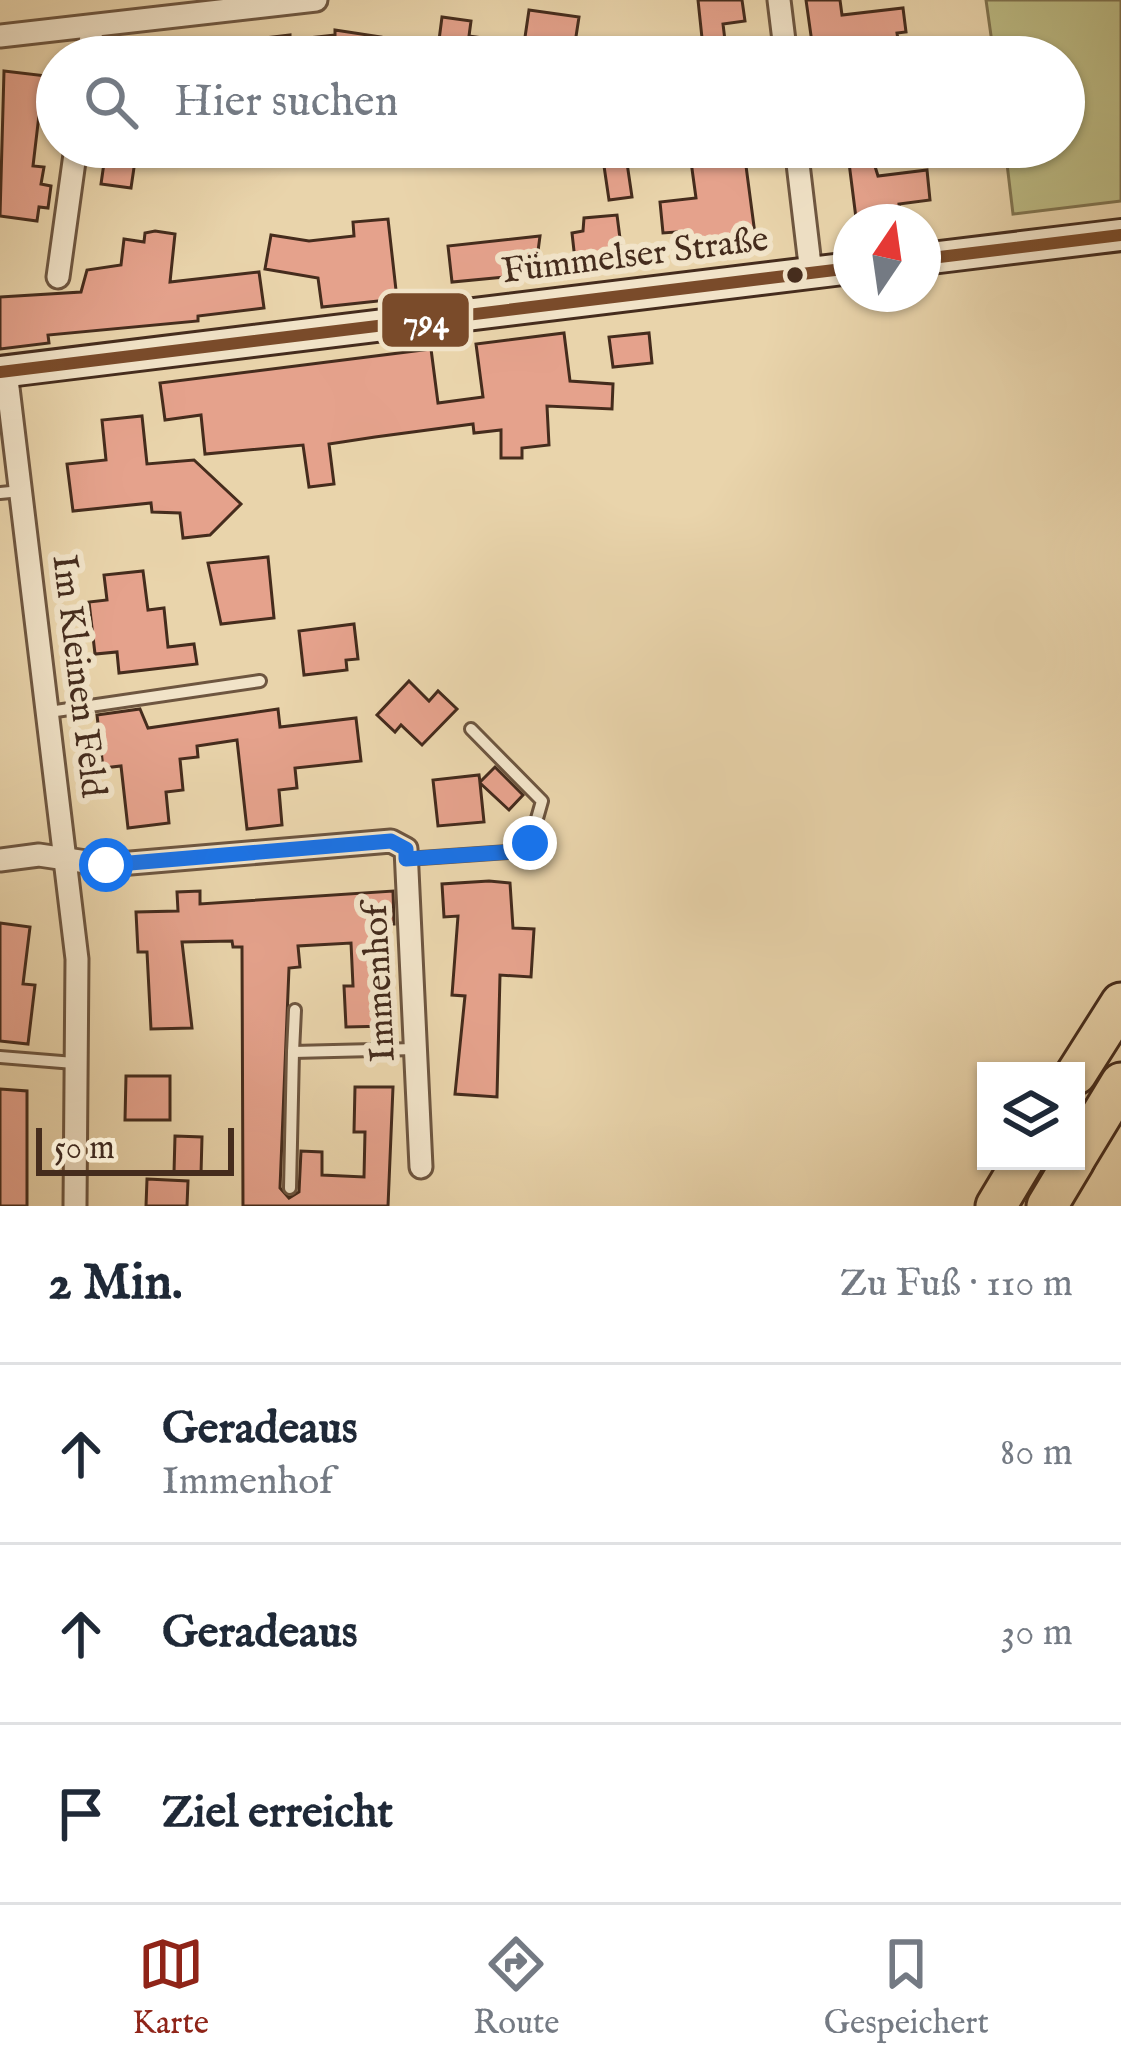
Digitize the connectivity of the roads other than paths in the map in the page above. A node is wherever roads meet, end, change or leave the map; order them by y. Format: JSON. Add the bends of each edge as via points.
{"nodes":[{"id":1,"x":316,"y":0,"type":"edge"},
{"id":2,"x":779,"y":0,"type":"edge"},
{"id":3,"x":92,"y":29,"type":"junction"},
{"id":4,"x":0,"y":36,"type":"edge"},
{"id":5,"x":91,"y":36,"type":"edge"},
{"id":6,"x":783,"y":36,"type":"edge"},
{"id":7,"x":73,"y":168,"type":"edge"},
{"id":8,"x":798,"y":168,"type":"edge"},
{"id":9,"x":1121,"y":235,"type":"edge"},
{"id":10,"x":941,"y":257,"type":"edge"},
{"id":11,"x":833,"y":270,"type":"edge"},
{"id":12,"x":811,"y":273,"type":"junction"},
{"id":13,"x":58,"y":277,"type":"dead end"},
{"id":14,"x":3,"y":371,"type":"edge"},
{"id":15,"x":11,"y":492,"type":"edge"},
{"id":16,"x":260,"y":681,"type":"dead end"},
{"id":17,"x":49,"y":712,"type":"junction"},
{"id":18,"x":471,"y":729,"type":"dead end"},
{"id":19,"x":67,"y":859,"type":"junction"},
{"id":20,"x":406,"y":859,"type":"junction"},
{"id":21,"x":0,"y":860,"type":"edge"},
{"id":22,"x":1121,"y":1003,"type":"edge"},
{"id":23,"x":295,"y":1010,"type":"dead end"},
{"id":24,"x":418,"y":1049,"type":"junction"},
{"id":25,"x":293,"y":1052,"type":"junction"},
{"id":26,"x":0,"y":1057,"type":"edge"},
{"id":27,"x":1084,"y":1062,"type":"edge"},
{"id":28,"x":79,"y":1063,"type":"junction"},
{"id":29,"x":1121,"y":1083,"type":"edge"},
{"id":30,"x":1085,"y":1142,"type":"edge"},
{"id":31,"x":422,"y":1167,"type":"dead end"},
{"id":32,"x":1018,"y":1170,"type":"edge"},
{"id":33,"x":1068,"y":1170,"type":"edge"},
{"id":34,"x":290,"y":1188,"type":"dead end"},
{"id":35,"x":75,"y":1206,"type":"edge"},
{"id":36,"x":996,"y":1206,"type":"edge"},
{"id":37,"x":1047,"y":1206,"type":"edge"}],
"edges":[{"from":1,"to":3,"type":"street"},
{"from":2,"to":6,"type":"street"},
{"from":3,"to":4,"type":"street"},
{"from":3,"to":5,"type":"street"},
{"from":7,"to":13,"type":"street"},
{"from":8,"to":12,"type":"street"},
{"from":9,"to":10,"type":"street"},
{"from":11,"to":12,"type":"street","name":"Fümmelser Straße"},
{"from":12,"to":14,"type":"street","name":"Fümmelser Straße"},
{"from":14,"to":15,"type":"street","name":"Im Kleinen Feld"},
{"from":15,"to":17,"type":"street","name":"Im Kleinen Feld"},
{"from":16,"to":17,"type":"lane"},
{"from":17,"to":19,"type":"street","name":"Im Kleinen Feld"},
{"from":18,"to":20,"type":"lane","via":[[542,801],[530,843],[508,852]]},
{"from":19,"to":20,"type":"street","name":"Immenhof","via":[[106,865],[391,841],[406,849]]},
{"from":19,"to":21,"type":"street"},
{"from":19,"to":28,"type":"street","name":"Im Kleinen Feld"},
{"from":20,"to":24,"type":"street","name":"Immenhof"},
{"from":22,"to":27,"type":"highway"},
{"from":23,"to":25,"type":"lane"},
{"from":24,"to":25,"type":"lane"},
{"from":24,"to":31,"type":"street","name":"Immenhof"},
{"from":25,"to":34,"type":"lane"},
{"from":26,"to":28,"type":"lane"},
{"from":28,"to":35,"type":"street","name":"Im Kleinen Feld"},
{"from":29,"to":30,"type":"highway"},
{"from":32,"to":36,"type":"highway"},
{"from":33,"to":37,"type":"highway"}]}
